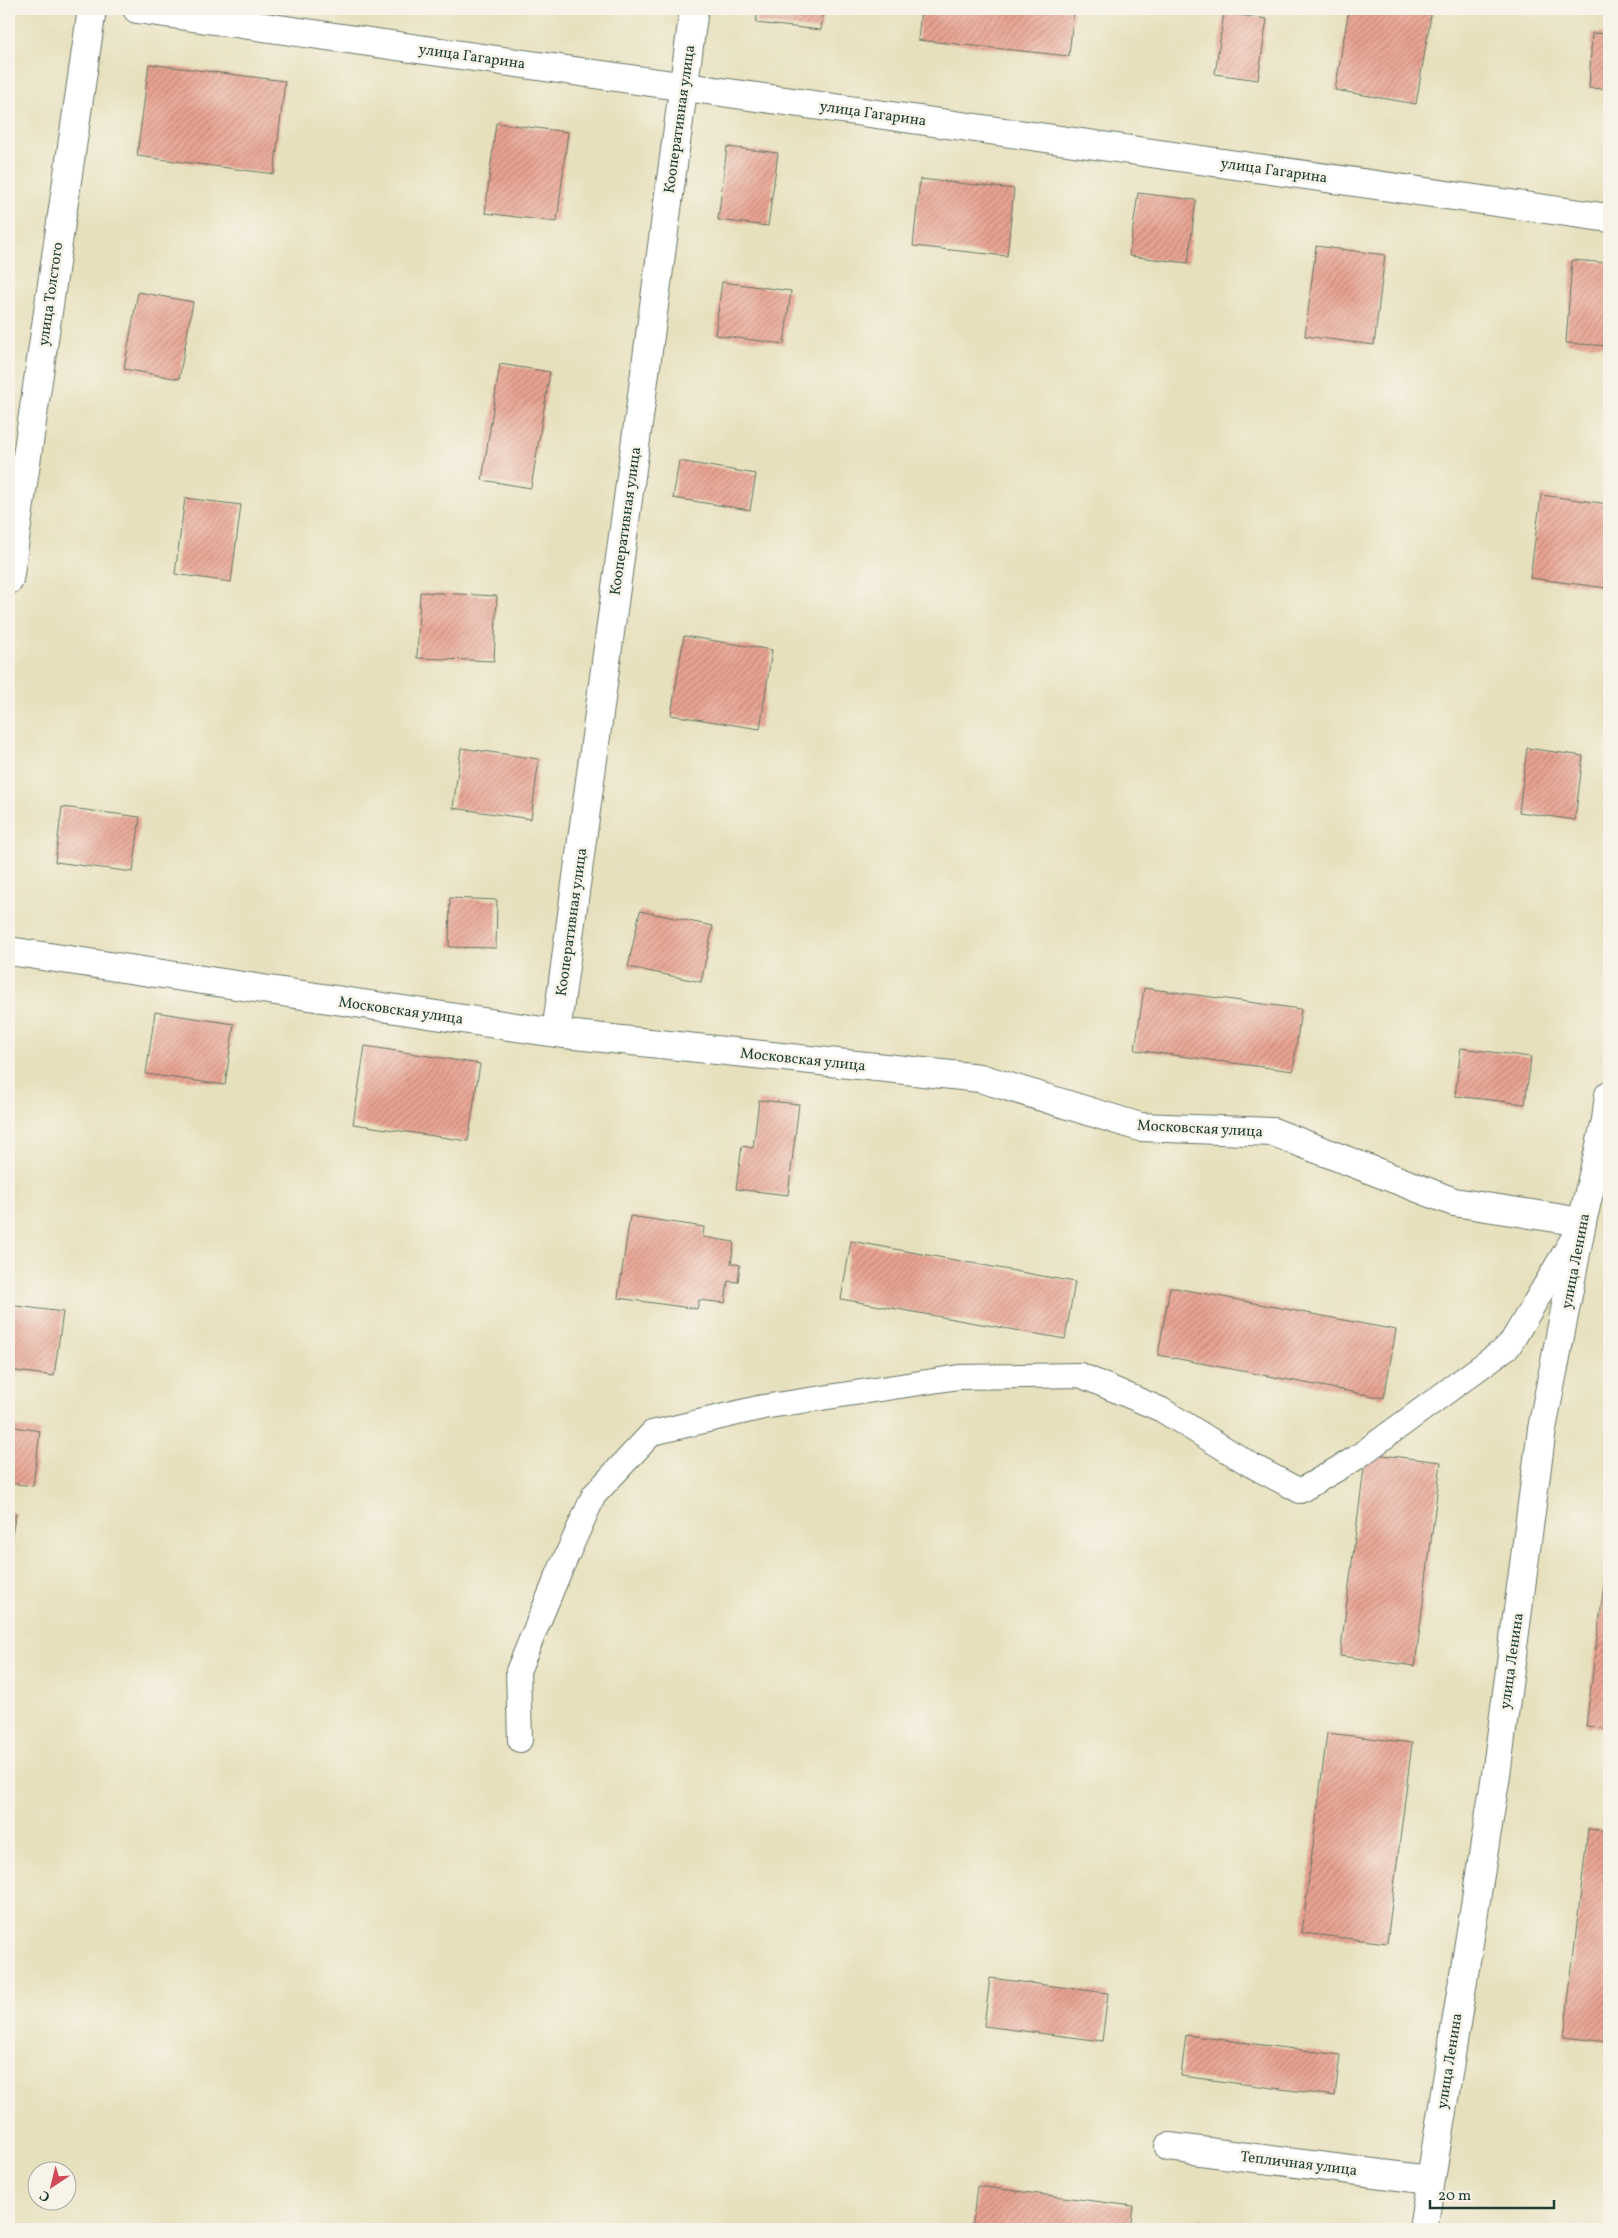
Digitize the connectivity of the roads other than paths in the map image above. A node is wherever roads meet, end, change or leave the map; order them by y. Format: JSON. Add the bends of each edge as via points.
{"nodes":[{"id":1,"x":92,"y":9,"type":"edge"},
{"id":2,"x":137,"y":9,"type":"edge"},
{"id":3,"x":694,"y":9,"type":"edge"},
{"id":4,"x":683,"y":86,"type":"junction"},
{"id":5,"x":1609,"y":218,"type":"edge"},
{"id":6,"x":9,"y":580,"type":"edge"},
{"id":7,"x":9,"y":951,"type":"edge"},
{"id":8,"x":556,"y":1033,"type":"junction"},
{"id":9,"x":1609,"y":1095,"type":"edge"},
{"id":10,"x":1582,"y":1222,"type":"junction"},
{"id":11,"x":520,"y":1740,"type":"dead end"},
{"id":12,"x":1169,"y":2147,"type":"dead end"},
{"id":13,"x":1430,"y":2180,"type":"junction"},
{"id":14,"x":1424,"y":2229,"type":"edge"}],
"edges":[{"from":1,"to":6,"type":"street","name":"улица Толстого"},
{"from":2,"to":4,"type":"street","name":"улица Гагарина"},
{"from":3,"to":4,"type":"street","name":"Кооперативная улица"},
{"from":4,"to":5,"type":"street","name":"улица Гагарина"},
{"from":4,"to":8,"type":"street","name":"Кооперативная улица"},
{"from":7,"to":8,"type":"street","name":"Московская улица"},
{"from":8,"to":10,"type":"street","name":"Московская улица","via":[[980,1078],[1140,1127],[1273,1132],[1454,1202]]},
{"from":9,"to":10,"type":"street","name":"улица Ленина"},
{"from":10,"to":11,"type":"lane","via":[[1509,1346],[1356,1458],[1300,1491],[1162,1410],[1080,1374],[959,1376],[763,1407],[652,1433],[594,1495],[558,1574],[518,1671]]},
{"from":10,"to":13,"type":"street","name":"улица Ленина","via":[[1542,1429],[1496,1775]]},
{"from":12,"to":13,"type":"street","name":"Тепличная улица"},
{"from":13,"to":14,"type":"street","name":"улица Ленина"}]}
